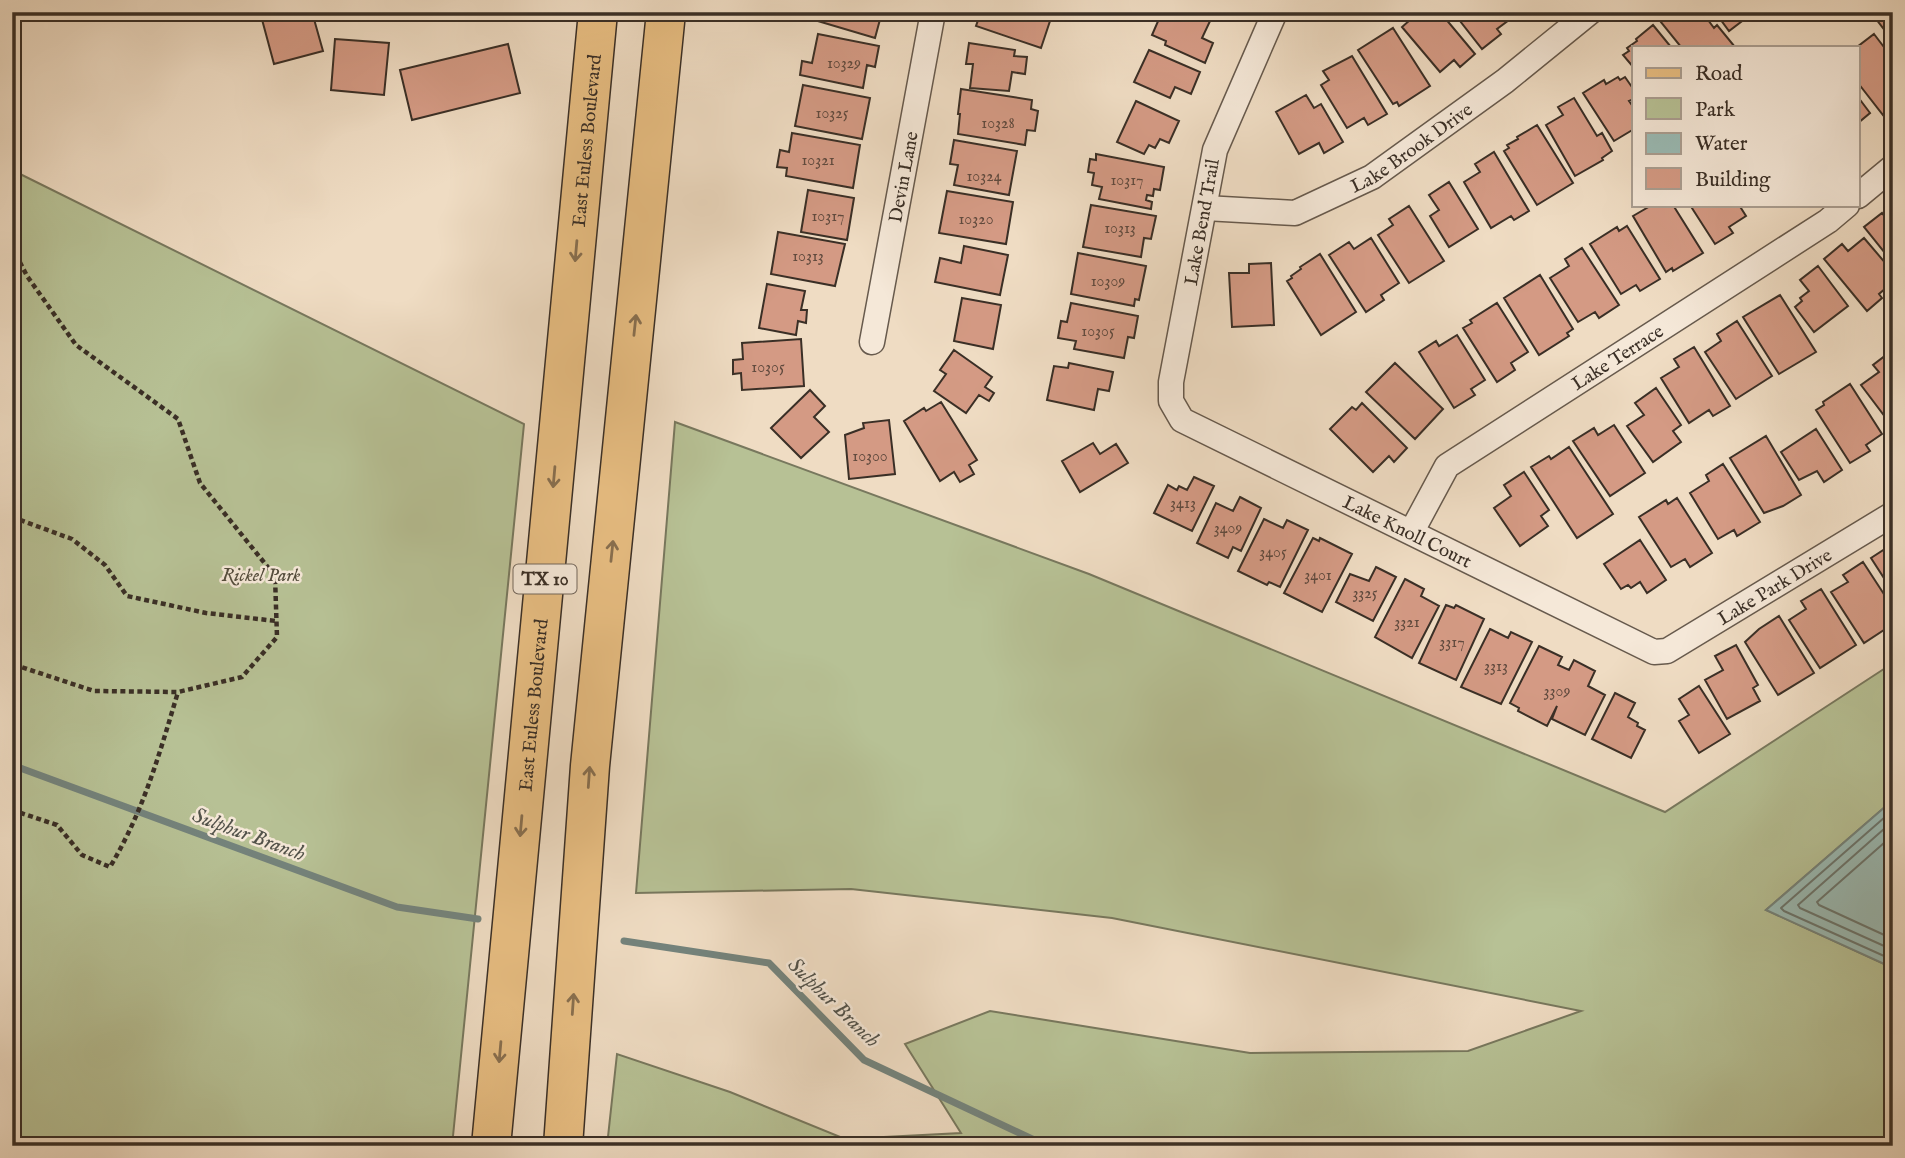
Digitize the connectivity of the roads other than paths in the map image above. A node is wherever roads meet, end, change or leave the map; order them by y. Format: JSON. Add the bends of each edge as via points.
{"nodes":[{"id":1,"x":598,"y":12,"type":"edge"},
{"id":2,"x":666,"y":12,"type":"edge"},
{"id":3,"x":933,"y":12,"type":"edge"},
{"id":4,"x":1275,"y":12,"type":"edge"},
{"id":5,"x":1590,"y":12,"type":"edge"},
{"id":6,"x":1893,"y":167,"type":"edge"},
{"id":7,"x":1860,"y":194,"type":"edge"},
{"id":8,"x":1846,"y":206,"type":"edge"},
{"id":9,"x":1205,"y":208,"type":"junction"},
{"id":10,"x":872,"y":342,"type":"dead end"},
{"id":11,"x":1171,"y":401,"type":"joint"},
{"id":12,"x":1893,"y":514,"type":"edge"},
{"id":13,"x":1412,"y":531,"type":"junction"},
{"id":14,"x":1654,"y":652,"type":"joint"},
{"id":15,"x":491,"y":1146,"type":"edge"},
{"id":16,"x":563,"y":1146,"type":"edge"}],
"edges":[{"from":1,"to":15,"type":"main road","name":"East Euless Boulevard","number":"TX 10","one_way":true},
{"from":16,"to":2,"type":"main road","one_way":true,"via":[[590,766]]},
{"from":3,"to":10,"type":"street","name":"Devin Lane"},
{"from":4,"to":9,"type":"street","name":"Lake Bend Trail","via":[[1214,150]]},
{"from":5,"to":9,"type":"street","name":"Lake Brook Drive","via":[[1505,81],[1372,177],[1295,213]]},
{"from":6,"to":7,"type":"street"},
{"from":8,"to":13,"type":"street","name":"Lake Terrace","via":[[1447,466]]},
{"from":9,"to":11,"type":"street","name":"Lake Bend Trail"},
{"from":11,"to":13,"type":"street","name":"Lake Knoll Court","via":[[1182,419]]},
{"from":12,"to":14,"type":"street","name":"Lake Park Drive","via":[[1667,651]]},
{"from":13,"to":14,"type":"street","name":"Lake Knoll Court"}]}
